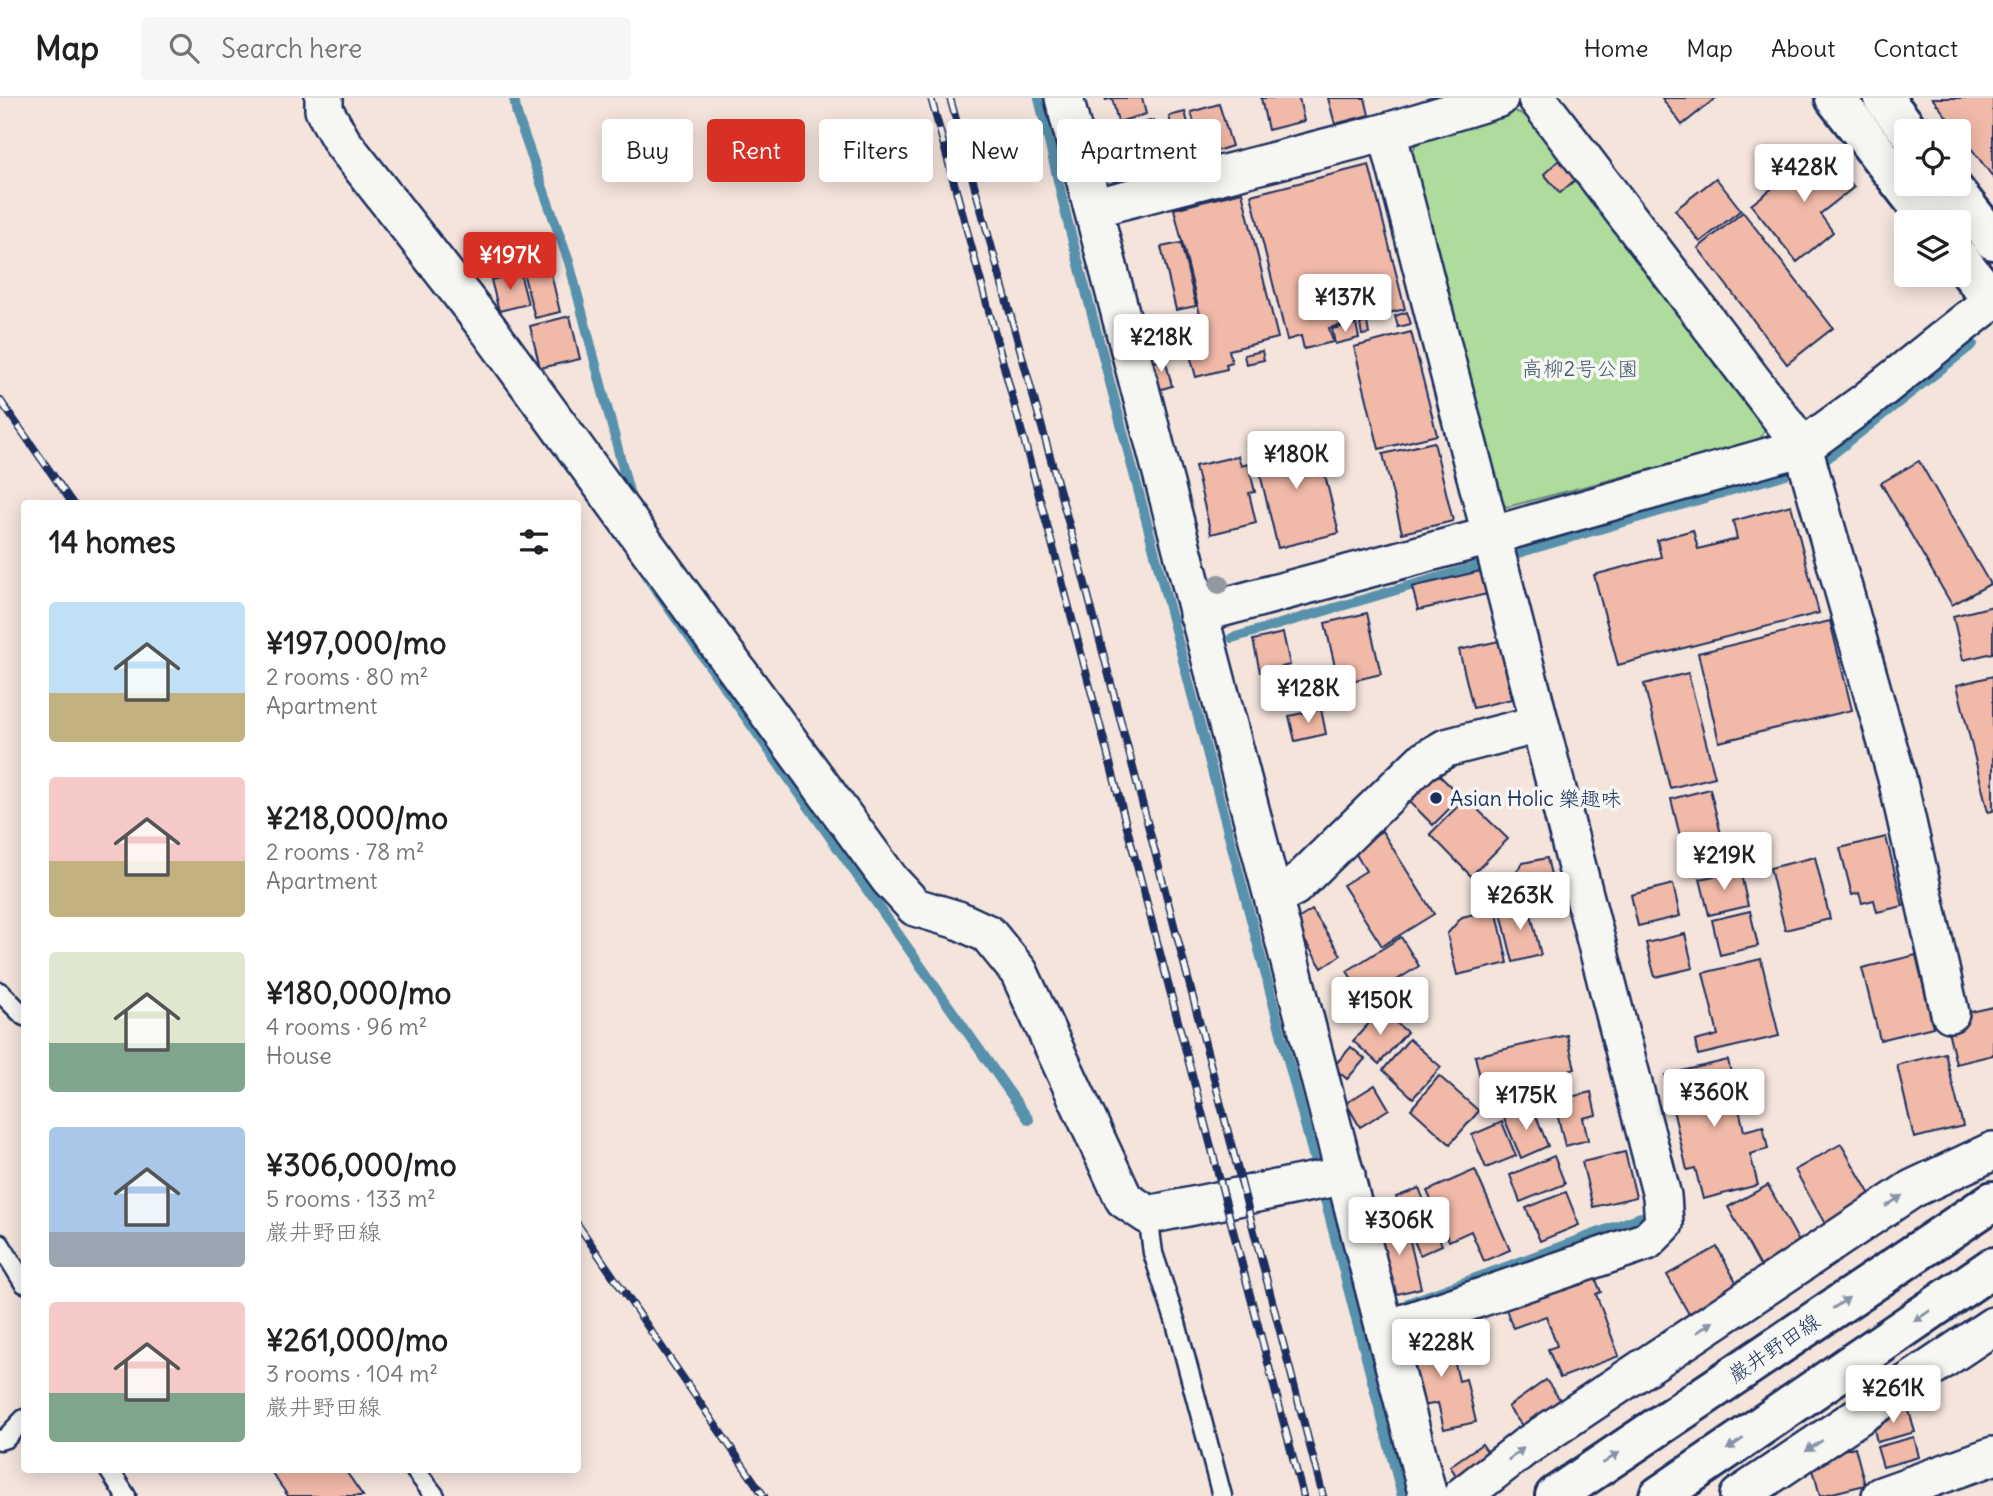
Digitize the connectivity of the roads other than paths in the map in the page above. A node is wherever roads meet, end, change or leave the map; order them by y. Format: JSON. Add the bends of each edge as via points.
{"nodes":[{"id":1,"x":324,"y":98,"type":"edge"},
{"id":2,"x":1063,"y":98,"type":"edge"},
{"id":3,"x":1499,"y":98,"type":"edge"},
{"id":4,"x":1537,"y":98,"type":"edge"},
{"id":5,"x":1835,"y":98,"type":"edge"},
{"id":6,"x":1883,"y":98,"type":"edge"},
{"id":7,"x":1900,"y":119,"type":"edge"},
{"id":8,"x":1387,"y":132,"type":"junction"},
{"id":9,"x":1959,"y":196,"type":"edge"},
{"id":10,"x":1093,"y":208,"type":"junction"},
{"id":11,"x":1922,"y":210,"type":"edge"},
{"id":12,"x":1993,"y":240,"type":"edge"},
{"id":13,"x":1971,"y":273,"type":"edge"},
{"id":14,"x":1993,"y":300,"type":"edge"},
{"id":15,"x":1803,"y":447,"type":"junction"},
{"id":16,"x":1490,"y":536,"type":"junction"},
{"id":17,"x":1198,"y":614,"type":"junction"},
{"id":18,"x":1539,"y":724,"type":"junction"},
{"id":19,"x":1275,"y":897,"type":"junction"},
{"id":20,"x":0,"y":992,"type":"edge"},
{"id":21,"x":21,"y":1013,"type":"edge"},
{"id":22,"x":1950,"y":1013,"type":"dead end"},
{"id":23,"x":1993,"y":1152,"type":"edge"},
{"id":24,"x":1330,"y":1179,"type":"junction"},
{"id":25,"x":1993,"y":1201,"type":"edge"},
{"id":26,"x":1148,"y":1215,"type":"junction"},
{"id":27,"x":0,"y":1244,"type":"edge"},
{"id":28,"x":1993,"y":1267,"type":"edge"},
{"id":29,"x":21,"y":1278,"type":"edge"},
{"id":30,"x":1993,"y":1326,"type":"edge"},
{"id":31,"x":1385,"y":1329,"type":"junction"},
{"id":32,"x":21,"y":1423,"type":"edge"},
{"id":33,"x":10,"y":1439,"type":"edge"},
{"id":34,"x":1993,"y":1456,"type":"edge"},
{"id":35,"x":111,"y":1473,"type":"edge"},
{"id":36,"x":417,"y":1473,"type":"edge"},
{"id":37,"x":126,"y":1496,"type":"edge"},
{"id":38,"x":435,"y":1496,"type":"edge"},
{"id":39,"x":1222,"y":1496,"type":"edge"},
{"id":40,"x":1428,"y":1496,"type":"edge"},
{"id":41,"x":1462,"y":1496,"type":"edge"},
{"id":42,"x":1555,"y":1496,"type":"edge"},
{"id":43,"x":1659,"y":1496,"type":"edge"},
{"id":44,"x":1739,"y":1496,"type":"edge"},
{"id":45,"x":1881,"y":1496,"type":"edge"}],
"edges":[{"from":1,"to":26,"type":"street","via":[[324,110],[342,142],[489,330],[890,880],[915,907],[988,934],[1020,972],[1124,1199]]},
{"from":2,"to":10,"type":"street"},
{"from":3,"to":8,"type":"street"},
{"from":4,"to":15,"type":"street"},
{"from":5,"to":11,"type":"main road"},
{"from":6,"to":7,"type":"main road"},
{"from":8,"to":10,"type":"street"},
{"from":8,"to":16,"type":"street"},
{"from":9,"to":12,"type":"main road"},
{"from":10,"to":17,"type":"street"},
{"from":13,"to":14,"type":"main road"},
{"from":14,"to":15,"type":"street"},
{"from":15,"to":16,"type":"street"},
{"from":15,"to":22,"type":"street","via":[[1896,778]]},
{"from":16,"to":17,"type":"street"},
{"from":16,"to":18,"type":"street"},
{"from":17,"to":19,"type":"street"},
{"from":18,"to":19,"type":"street","via":[[1446,748],[1422,762],[1294,887]]},
{"from":18,"to":31,"type":"street","via":[[1662,1196],[1664,1224],[1647,1241]]},
{"from":19,"to":24,"type":"street"},
{"from":20,"to":21,"type":"lane"},
{"from":41,"to":23,"type":"street","one_way":true,"via":[[1525,1447],[1912,1189]]},
{"from":24,"to":26,"type":"street"},
{"from":24,"to":31,"type":"street"},
{"from":42,"to":25,"type":"main road","name":"巌井野田線","one_way":true},
{"from":26,"to":39,"type":"lane","via":[[1153,1253]]},
{"from":27,"to":29,"type":"lane"},
{"from":28,"to":43,"type":"main road","one_way":true},
{"from":30,"to":44,"type":"street","one_way":true},
{"from":31,"to":40,"type":"street"},
{"from":32,"to":33,"type":"lane"},
{"from":34,"to":45,"type":"street"},
{"from":35,"to":37,"type":"lane"},
{"from":36,"to":38,"type":"lane"}]}
